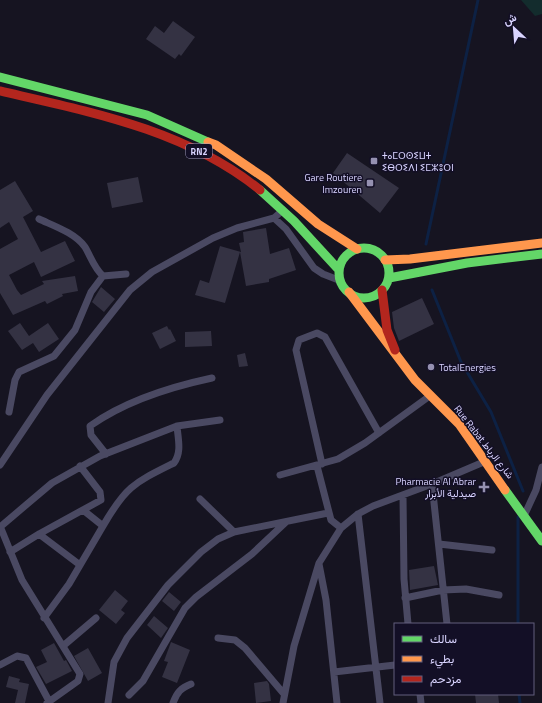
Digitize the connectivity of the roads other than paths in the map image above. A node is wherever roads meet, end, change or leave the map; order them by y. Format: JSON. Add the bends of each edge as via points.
{"nodes":[{"id":1,"x":0,"y":77,"type":"edge"},
{"id":2,"x":0,"y":91,"type":"edge"},
{"id":3,"x":284,"y":209,"type":"junction"},
{"id":4,"x":274,"y":218,"type":"junction"},
{"id":5,"x":39,"y":219,"type":"dead end"},
{"id":6,"x":542,"y":243,"type":"edge"},
{"id":7,"x":357,"y":249,"type":"junction"},
{"id":8,"x":542,"y":254,"type":"edge"},
{"id":9,"x":386,"y":260,"type":"junction"},
{"id":10,"x":339,"y":270,"type":"junction"},
{"id":11,"x":126,"y":274,"type":"dead end"},
{"id":12,"x":103,"y":276,"type":"junction"},
{"id":13,"x":389,"y":278,"type":"junction"},
{"id":14,"x":340,"y":281,"type":"junction"},
{"id":15,"x":382,"y":290,"type":"junction"},
{"id":16,"x":349,"y":292,"type":"junction"},
{"id":17,"x":400,"y":363,"type":"junction"},
{"id":18,"x":212,"y":378,"type":"dead end"},
{"id":19,"x":431,"y":395,"type":"junction"},
{"id":20,"x":9,"y":412,"type":"dead end"},
{"id":21,"x":220,"y":420,"type":"dead end"},
{"id":22,"x":177,"y":426,"type":"junction"},
{"id":23,"x":379,"y":433,"type":"junction"},
{"id":24,"x":106,"y":454,"type":"junction"},
{"id":25,"x":486,"y":461,"type":"junction"},
{"id":26,"x":1,"y":462,"type":"edge"},
{"id":27,"x":320,"y":465,"type":"junction"},
{"id":28,"x":80,"y":466,"type":"junction"},
{"id":29,"x":542,"y":467,"type":"edge"},
{"id":30,"x":280,"y":475,"type":"dead end"},
{"id":31,"x":432,"y":484,"type":"junction"},
{"id":32,"x":403,"y":495,"type":"junction"},
{"id":33,"x":200,"y":499,"type":"dead end"},
{"id":34,"x":83,"y":510,"type":"junction"},
{"id":35,"x":328,"y":513,"type":"junction"},
{"id":36,"x":358,"y":514,"type":"junction"},
{"id":37,"x":524,"y":516,"type":"junction"},
{"id":38,"x":286,"y":522,"type":"junction"},
{"id":39,"x":102,"y":526,"type":"junction"},
{"id":40,"x":0,"y":527,"type":"edge"},
{"id":41,"x":341,"y":528,"type":"junction"},
{"id":42,"x":234,"y":532,"type":"junction"},
{"id":43,"x":39,"y":534,"type":"junction"},
{"id":44,"x":542,"y":541,"type":"edge"},
{"id":45,"x":439,"y":544,"type":"junction"},
{"id":46,"x":492,"y":550,"type":"dead end"},
{"id":47,"x":10,"y":552,"type":"junction"},
{"id":48,"x":319,"y":563,"type":"junction"},
{"id":49,"x":80,"y":565,"type":"junction"},
{"id":50,"x":443,"y":590,"type":"junction"},
{"id":51,"x":499,"y":595,"type":"dead end"},
{"id":52,"x":406,"y":598,"type":"junction"},
{"id":53,"x":44,"y":618,"type":"junction"},
{"id":54,"x":96,"y":618,"type":"dead end"},
{"id":55,"x":408,"y":623,"type":"edge"},
{"id":56,"x":447,"y":623,"type":"edge"},
{"id":57,"x":218,"y":638,"type":"dead end"},
{"id":58,"x":63,"y":646,"type":"junction"},
{"id":59,"x":0,"y":665,"type":"edge"},
{"id":60,"x":394,"y":665,"type":"edge"},
{"id":61,"x":376,"y":667,"type":"junction"},
{"id":62,"x":334,"y":672,"type":"junction"},
{"id":63,"x":191,"y":684,"type":"dead end"},
{"id":64,"x":129,"y":694,"type":"dead end"},
{"id":65,"x":284,"y":694,"type":"junction"},
{"id":66,"x":48,"y":702,"type":"edge"},
{"id":67,"x":108,"y":703,"type":"edge"},
{"id":68,"x":173,"y":703,"type":"edge"},
{"id":69,"x":283,"y":703,"type":"edge"},
{"id":70,"x":337,"y":703,"type":"edge"},
{"id":71,"x":380,"y":703,"type":"edge"}],
"edges":[{"from":1,"to":7,"type":"main road","number":"RN2","via":[[147,115],[216,145],[266,179],[318,224]]},
{"from":2,"to":3,"type":"main road","number":"RN2","via":[[107,118],[189,146],[243,177]]},
{"from":3,"to":4,"type":"street"},
{"from":3,"to":10,"type":"main road","number":"RN2"},
{"from":4,"to":14,"type":"street","via":[[286,229],[314,268]]},
{"from":4,"to":26,"type":"street","via":[[237,228],[213,238],[141,280],[130,290],[47,395]]},
{"from":5,"to":12,"type":"street","via":[[61,228],[84,247]]},
{"from":6,"to":9,"type":"main road"},
{"from":7,"to":9,"type":"main road","number":"RN2","via":[[371,249]]},
{"from":7,"to":10,"type":"main road","via":[[346,256]]},
{"from":8,"to":13,"type":"main road","via":[[467,263]]},
{"from":9,"to":13,"type":"main road"},
{"from":10,"to":14,"type":"main road"},
{"from":11,"to":12,"type":"street"},
{"from":12,"to":20,"type":"street","via":[[91,292],[75,330],[54,356],[19,372]]},
{"from":13,"to":15,"type":"main road"},
{"from":14,"to":16,"type":"main road"},
{"from":15,"to":16,"type":"main road","via":[[366,297]]},
{"from":15,"to":17,"type":"main road","name":"Rue Rabat شارع الرباط","via":[[387,330]]},
{"from":16,"to":17,"type":"main road","name":"Rue Rabat شارع الرباط"},
{"from":17,"to":19,"type":"main road","name":"Rue Rabat شارع الرباط"},
{"from":18,"to":24,"type":"street","via":[[183,384],[127,405],[90,426],[91,435]]},
{"from":19,"to":23,"type":"street"},
{"from":19,"to":25,"type":"main road","name":"Rue Rabat شارع الرباط","via":[[459,424]]},
{"from":21,"to":22,"type":"street"},
{"from":22,"to":24,"type":"street"},
{"from":22,"to":39,"type":"street","via":[[180,451],[174,463],[131,486]]},
{"from":23,"to":27,"type":"street","via":[[338,459]]},
{"from":23,"to":27,"type":"street","via":[[325,337],[317,333],[299,340],[296,350]]},
{"from":24,"to":28,"type":"street"},
{"from":25,"to":31,"type":"street"},
{"from":25,"to":37,"type":"main road","name":"Rue Rabat شارع الرباط"},
{"from":27,"to":30,"type":"street"},
{"from":27,"to":35,"type":"street"},
{"from":28,"to":34,"type":"street","via":[[102,497]]},
{"from":28,"to":40,"type":"street","via":[[52,483]]},
{"from":29,"to":37,"type":"street","via":[[536,490]]},
{"from":31,"to":32,"type":"street"},
{"from":31,"to":45,"type":"street"},
{"from":32,"to":36,"type":"street"},
{"from":32,"to":52,"type":"street"},
{"from":33,"to":42,"type":"street"},
{"from":34,"to":39,"type":"street"},
{"from":34,"to":43,"type":"street"},
{"from":35,"to":38,"type":"street"},
{"from":35,"to":41,"type":"street","via":[[331,520]]},
{"from":36,"to":41,"type":"street"},
{"from":36,"to":61,"type":"street"},
{"from":37,"to":44,"type":"main road","name":"Rue Rabat شارع الرباط"},
{"from":38,"to":42,"type":"street"},
{"from":38,"to":64,"type":"street","via":[[252,554],[185,608],[143,681]]},
{"from":39,"to":49,"type":"street"},
{"from":40,"to":47,"type":"street"},
{"from":41,"to":48,"type":"street"},
{"from":42,"to":67,"type":"street","via":[[218,539],[201,552],[168,585],[127,638],[114,662]]},
{"from":43,"to":47,"type":"street"},
{"from":43,"to":49,"type":"street"},
{"from":45,"to":46,"type":"street"},
{"from":45,"to":50,"type":"street"},
{"from":47,"to":53,"type":"street","via":[[22,580]]},
{"from":48,"to":62,"type":"street"},
{"from":48,"to":65,"type":"street","via":[[294,646]]},
{"from":49,"to":53,"type":"street"},
{"from":50,"to":51,"type":"street","via":[[466,589]]},
{"from":50,"to":52,"type":"street"},
{"from":50,"to":56,"type":"street"},
{"from":52,"to":55,"type":"street"},
{"from":53,"to":58,"type":"street"},
{"from":54,"to":58,"type":"street"},
{"from":57,"to":65,"type":"street","via":[[235,640]]},
{"from":58,"to":66,"type":"street","via":[[81,676],[78,681]]},
{"from":59,"to":66,"type":"street","via":[[17,656],[26,658]]},
{"from":60,"to":61,"type":"street"},
{"from":61,"to":62,"type":"street"},
{"from":61,"to":71,"type":"street"},
{"from":62,"to":70,"type":"street"},
{"from":63,"to":68,"type":"street","via":[[176,693]]},
{"from":65,"to":69,"type":"street"}]}
